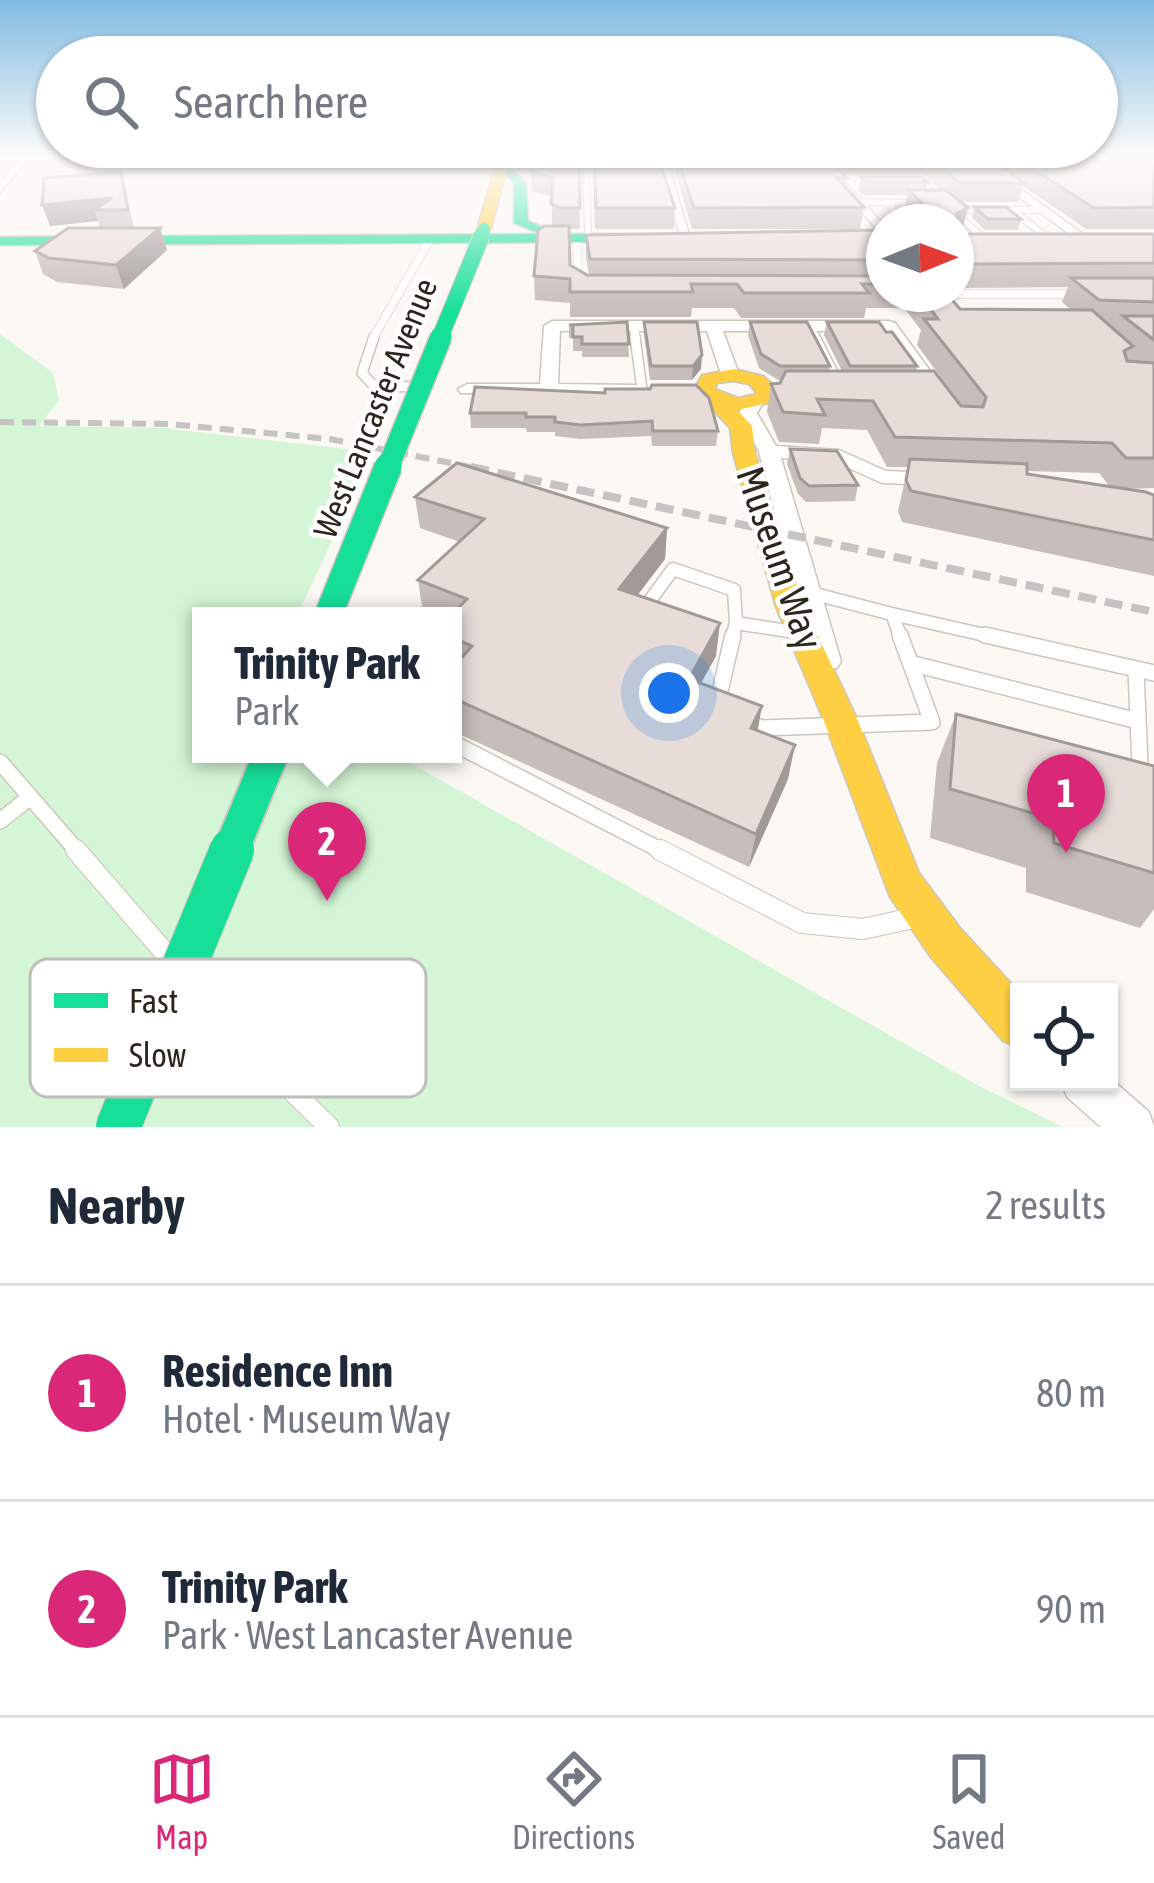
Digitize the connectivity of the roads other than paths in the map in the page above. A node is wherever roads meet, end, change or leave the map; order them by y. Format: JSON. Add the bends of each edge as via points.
{"nodes":[{"id":1,"x":489,"y":210,"type":"edge"},
{"id":2,"x":521,"y":210,"type":"edge"},
{"id":3,"x":583,"y":210,"type":"edge"},
{"id":4,"x":679,"y":210,"type":"edge"},
{"id":5,"x":1045,"y":210,"type":"edge"},
{"id":6,"x":974,"y":211,"type":"edge"},
{"id":7,"x":1049,"y":213,"type":"junction"},
{"id":8,"x":974,"y":236,"type":"edge"},
{"id":9,"x":866,"y":237,"type":"edge"},
{"id":10,"x":430,"y":238,"type":"junction"},
{"id":11,"x":843,"y":238,"type":"edge"},
{"id":12,"x":1026,"y":238,"type":"edge"},
{"id":13,"x":1048,"y":238,"type":"junction"},
{"id":14,"x":1105,"y":238,"type":"edge"},
{"id":15,"x":0,"y":241,"type":"edge"},
{"id":16,"x":581,"y":242,"type":"junction"},
{"id":17,"x":974,"y":242,"type":"edge"},
{"id":18,"x":691,"y":243,"type":"joint"},
{"id":19,"x":980,"y":243,"type":"junction"},
{"id":20,"x":1002,"y":243,"type":"edge"},
{"id":21,"x":1085,"y":243,"type":"junction"},
{"id":22,"x":1066,"y":248,"type":"edge"},
{"id":23,"x":624,"y":249,"type":"edge"},
{"id":24,"x":588,"y":291,"type":"edge"},
{"id":25,"x":974,"y":294,"type":"edge"},
{"id":26,"x":1003,"y":294,"type":"junction"},
{"id":27,"x":1089,"y":294,"type":"edge"},
{"id":28,"x":1012,"y":304,"type":"edge"},
{"id":29,"x":713,"y":325,"type":"junction"},
{"id":30,"x":634,"y":326,"type":"junction"},
{"id":31,"x":809,"y":326,"type":"junction"},
{"id":32,"x":730,"y":374,"type":"junction"},
{"id":33,"x":423,"y":387,"type":"junction"},
{"id":34,"x":467,"y":389,"type":"dead end"},
{"id":35,"x":549,"y":389,"type":"junction"},
{"id":36,"x":865,"y":389,"type":"edge"},
{"id":37,"x":911,"y":389,"type":"edge"},
{"id":38,"x":934,"y":389,"type":"junction"},
{"id":39,"x":832,"y":390,"type":"joint"},
{"id":40,"x":682,"y":392,"type":"junction"},
{"id":41,"x":770,"y":394,"type":"junction"},
{"id":42,"x":954,"y":416,"type":"edge"},
{"id":43,"x":770,"y":452,"type":"junction"},
{"id":44,"x":963,"y":479,"type":"edge"},
{"id":45,"x":810,"y":592,"type":"junction"},
{"id":46,"x":332,"y":607,"type":"edge"},
{"id":47,"x":668,"y":613,"type":"edge"},
{"id":48,"x":892,"y":614,"type":"junction"},
{"id":49,"x":712,"y":628,"type":"edge"},
{"id":50,"x":735,"y":630,"type":"junction"},
{"id":51,"x":801,"y":633,"type":"junction"},
{"id":52,"x":910,"y":663,"type":"junction"},
{"id":53,"x":1145,"y":672,"type":"edge"},
{"id":54,"x":841,"y":721,"type":"junction"},
{"id":55,"x":1138,"y":721,"type":"junction"},
{"id":56,"x":932,"y":722,"type":"junction"},
{"id":57,"x":954,"y":729,"type":"edge"},
{"id":58,"x":462,"y":748,"type":"edge"},
{"id":59,"x":0,"y":762,"type":"edge"},
{"id":60,"x":268,"y":763,"type":"edge"},
{"id":61,"x":1114,"y":778,"type":"edge"},
{"id":62,"x":29,"y":798,"type":"junction"},
{"id":63,"x":0,"y":821,"type":"edge"},
{"id":64,"x":926,"y":915,"type":"junction"},
{"id":65,"x":170,"y":959,"type":"edge"},
{"id":66,"x":187,"y":959,"type":"edge"},
{"id":67,"x":1010,"y":1014,"type":"edge"},
{"id":68,"x":1092,"y":1091,"type":"edge"},
{"id":69,"x":130,"y":1097,"type":"edge"},
{"id":70,"x":298,"y":1097,"type":"edge"},
{"id":71,"x":118,"y":1127,"type":"edge"},
{"id":72,"x":329,"y":1127,"type":"edge"},
{"id":73,"x":1134,"y":1127,"type":"edge"}],
"edges":[{"from":1,"to":33,"type":"main road","name":"West Lancaster Avenue","bridge":true},
{"from":2,"to":16,"type":"main road","via":[[521,223]]},
{"from":3,"to":16,"type":"lane"},
{"from":4,"to":18,"type":"street"},
{"from":5,"to":7,"type":"street"},
{"from":6,"to":7,"type":"lane"},
{"from":7,"to":13,"type":"lane","via":[[1019,216]]},
{"from":7,"to":21,"type":"street"},
{"from":8,"to":19,"type":"lane"},
{"from":9,"to":11,"type":"main road"},
{"from":10,"to":15,"type":"main road","via":[[217,233]]},
{"from":10,"to":16,"type":"main road"},
{"from":10,"to":33,"type":"lane","via":[[368,347],[362,373],[374,386]]},
{"from":12,"to":13,"type":"street"},
{"from":13,"to":21,"type":"street"},
{"from":14,"to":21,"type":"street"},
{"from":16,"to":18,"type":"main road"},
{"from":16,"to":23,"type":"lane"},
{"from":16,"to":24,"type":"lane","via":[[578,286]]},
{"from":17,"to":19,"type":"street"},
{"from":19,"to":20,"type":"street"},
{"from":21,"to":22,"type":"lane"},
{"from":25,"to":26,"type":"lane"},
{"from":26,"to":27,"type":"lane"},
{"from":26,"to":28,"type":"lane"},
{"from":29,"to":30,"type":"street"},
{"from":29,"to":31,"type":"street"},
{"from":29,"to":32,"type":"street"},
{"from":30,"to":35,"type":"street","via":[[552,326]]},
{"from":30,"to":40,"type":"lane"},
{"from":31,"to":38,"type":"street","via":[[889,326]]},
{"from":31,"to":39,"type":"lane"},
{"from":32,"to":40,"type":"main road"},
{"from":32,"to":41,"type":"main road","via":[[754,378]]},
{"from":33,"to":46,"type":"main road","name":"West Lancaster Avenue","bridge":true},
{"from":34,"to":35,"type":"street"},
{"from":35,"to":40,"type":"street"},
{"from":36,"to":39,"type":"street"},
{"from":37,"to":38,"type":"street"},
{"from":38,"to":42,"type":"street"},
{"from":40,"to":41,"type":"main road"},
{"from":40,"to":51,"type":"main road","name":"Museum Way","via":[[741,426]]},
{"from":41,"to":43,"type":"street","name":"Museum Way","via":[[748,413]]},
{"from":43,"to":44,"type":"street","via":[[838,456],[882,477]]},
{"from":43,"to":45,"type":"street","name":"Museum Way"},
{"from":45,"to":48,"type":"lane"},
{"from":45,"to":54,"type":"street","name":"Museum Way"},
{"from":47,"to":50,"type":"lane","via":[[646,605],[673,569],[734,590]]},
{"from":48,"to":52,"type":"lane"},
{"from":48,"to":53,"type":"lane"},
{"from":49,"to":50,"type":"lane"},
{"from":50,"to":51,"type":"lane"},
{"from":50,"to":54,"type":"lane","via":[[715,712],[762,728]]},
{"from":51,"to":54,"type":"main road","name":"Museum Way"},
{"from":52,"to":55,"type":"lane"},
{"from":52,"to":56,"type":"lane"},
{"from":53,"to":55,"type":"lane"},
{"from":54,"to":56,"type":"lane"},
{"from":54,"to":64,"type":"main road","name":"Museum Way","via":[[887,848]]},
{"from":55,"to":61,"type":"lane","via":[[1140,766]]},
{"from":56,"to":57,"type":"lane"},
{"from":58,"to":64,"type":"lane","via":[[802,923],[863,929]]},
{"from":59,"to":62,"type":"lane"},
{"from":60,"to":66,"type":"main road","bridge":true},
{"from":62,"to":63,"type":"lane"},
{"from":62,"to":65,"type":"lane"},
{"from":64,"to":67,"type":"main road","name":"Museum Way"},
{"from":68,"to":73,"type":"street"},
{"from":69,"to":71,"type":"main road","bridge":true},
{"from":70,"to":72,"type":"lane"}]}
